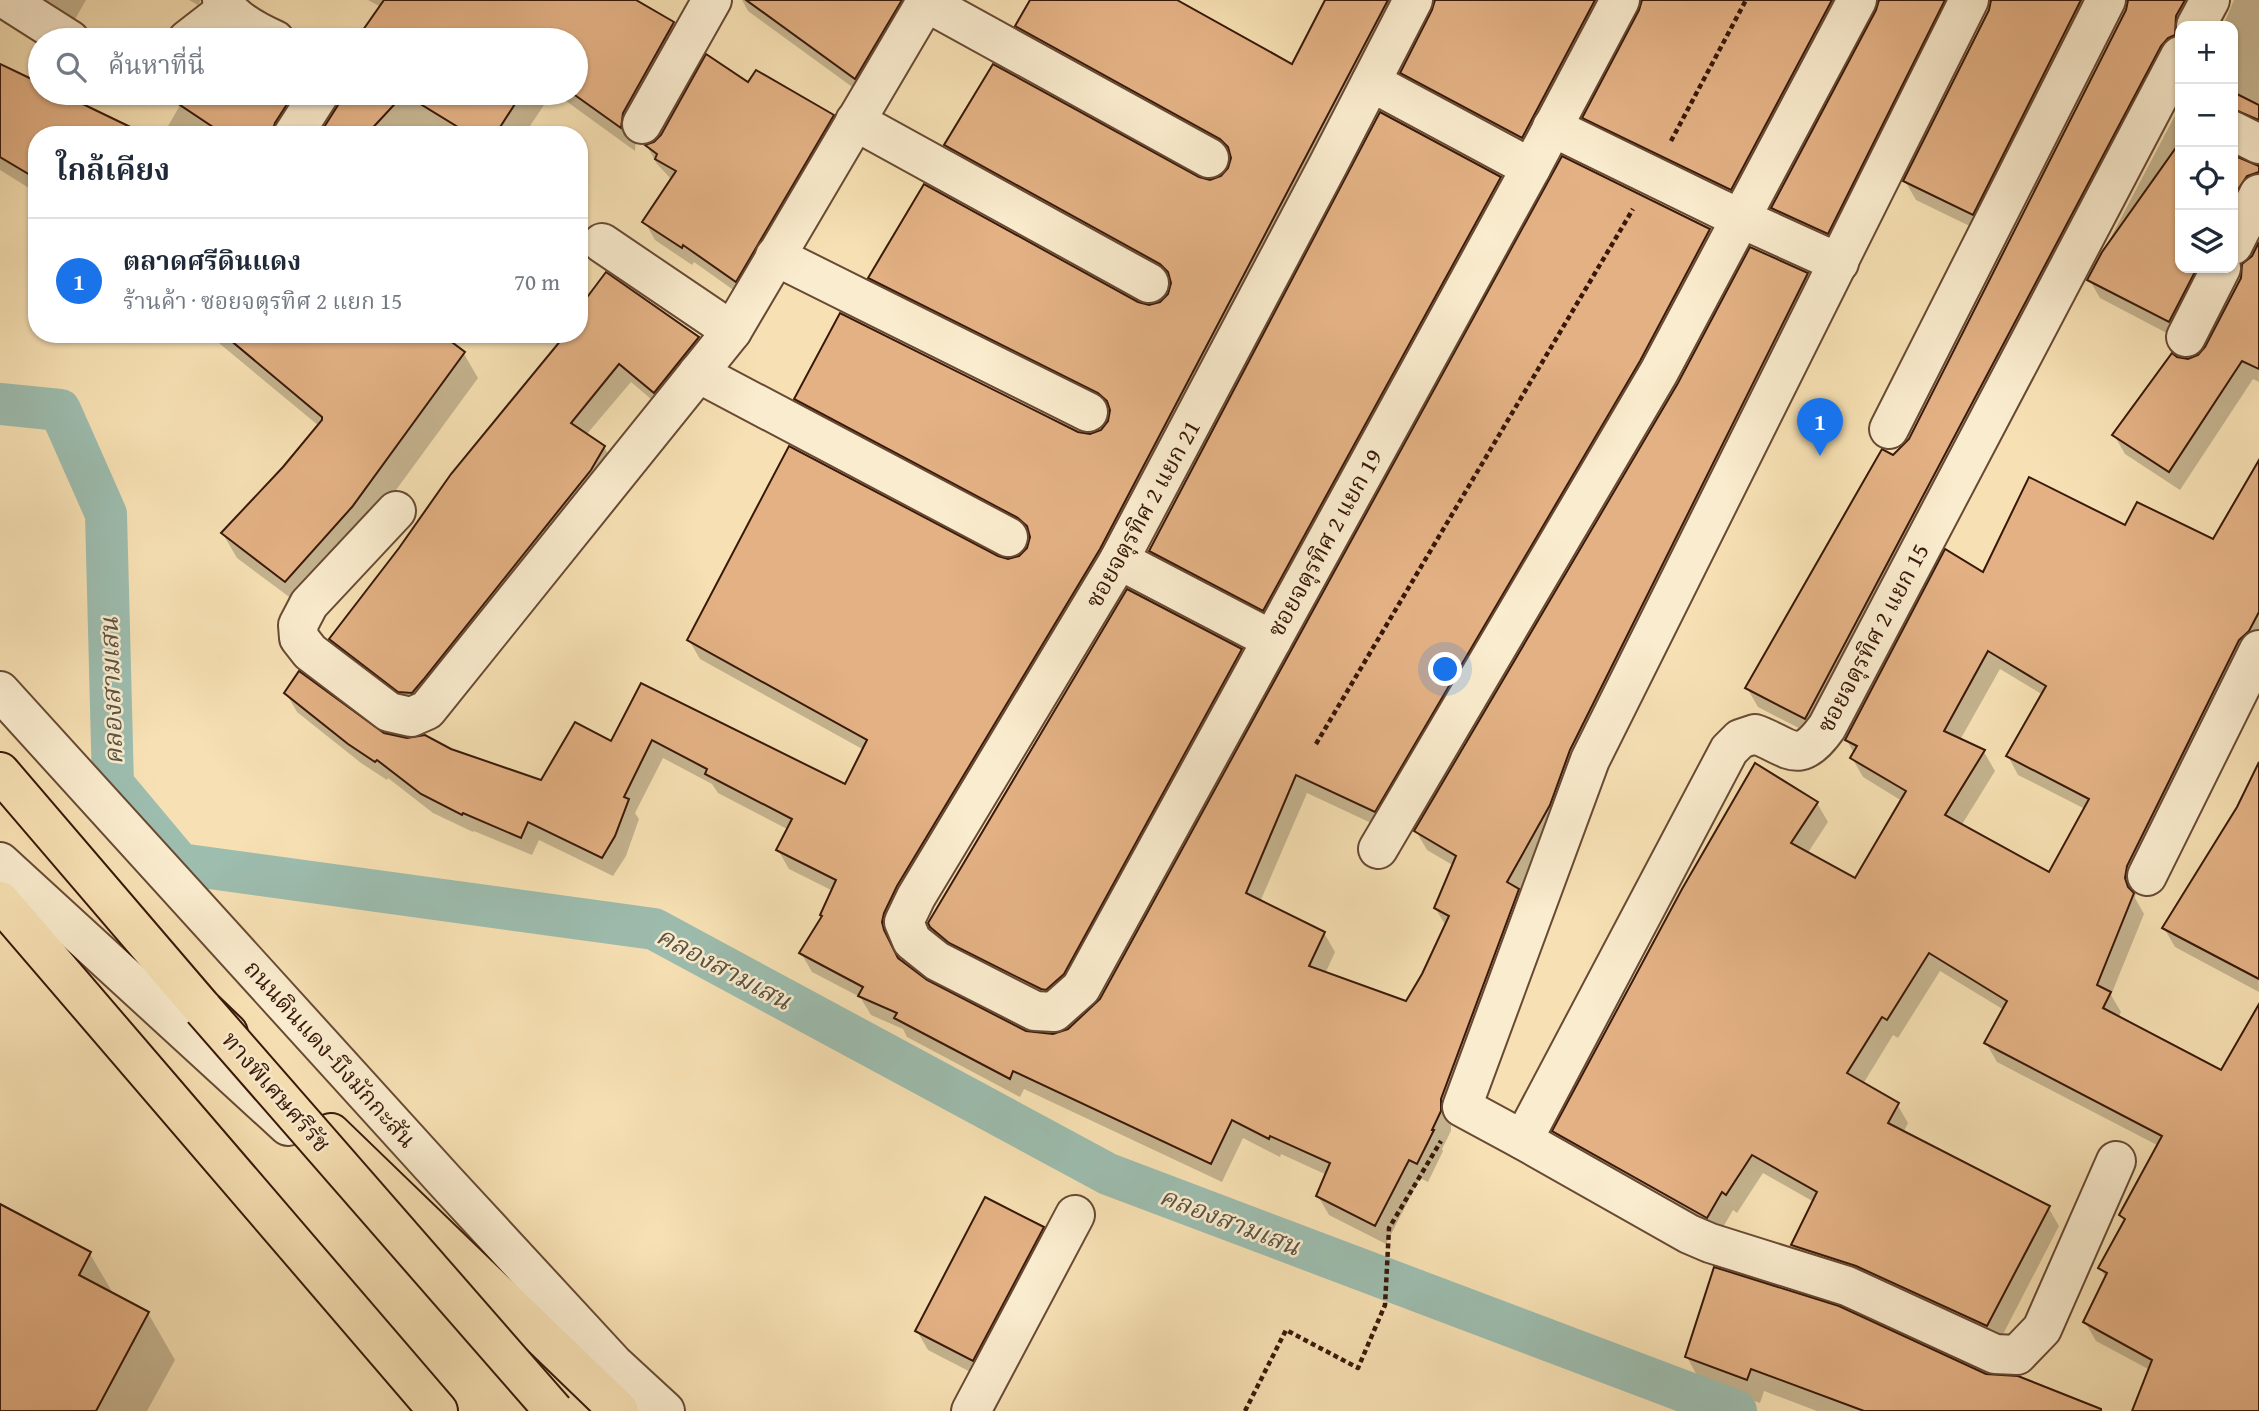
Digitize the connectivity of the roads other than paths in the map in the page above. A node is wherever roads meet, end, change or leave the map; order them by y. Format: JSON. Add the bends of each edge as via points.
{"nodes":[{"id":1,"x":7,"y":0,"type":"edge"},
{"id":2,"x":712,"y":0,"type":"edge"},
{"id":3,"x":1413,"y":0,"type":"edge"},
{"id":4,"x":1620,"y":0,"type":"edge"},
{"id":5,"x":1857,"y":0,"type":"edge"},
{"id":6,"x":1969,"y":0,"type":"edge"},
{"id":7,"x":2106,"y":0,"type":"edge"},
{"id":8,"x":2210,"y":0,"type":"edge"},
{"id":9,"x":926,"y":1,"type":"edge"},
{"id":10,"x":225,"y":5,"type":"edge"},
{"id":11,"x":2199,"y":21,"type":"edge"},
{"id":12,"x":50,"y":28,"type":"edge"},
{"id":13,"x":200,"y":28,"type":"edge"},
{"id":14,"x":254,"y":28,"type":"edge"},
{"id":15,"x":2175,"y":78,"type":"edge"},
{"id":16,"x":1371,"y":82,"type":"junction"},
{"id":17,"x":2170,"y":101,"type":"edge"},
{"id":18,"x":312,"y":105,"type":"edge"},
{"id":19,"x":855,"y":121,"type":"junction"},
{"id":20,"x":642,"y":124,"type":"dead end"},
{"id":21,"x":299,"y":126,"type":"edge"},
{"id":22,"x":1552,"y":127,"type":"junction"},
{"id":23,"x":2238,"y":134,"type":"edge"},
{"id":24,"x":2259,"y":144,"type":"edge"},
{"id":25,"x":1209,"y":158,"type":"dead end"},
{"id":26,"x":1531,"y":168,"type":"junction"},
{"id":27,"x":2259,"y":194,"type":"edge"},
{"id":28,"x":1741,"y":219,"type":"junction"},
{"id":29,"x":2238,"y":235,"type":"edge"},
{"id":30,"x":602,"y":243,"type":"dead end"},
{"id":31,"x":775,"y":256,"type":"junction"},
{"id":32,"x":1839,"y":263,"type":"junction"},
{"id":33,"x":2218,"y":273,"type":"edge"},
{"id":34,"x":1149,"y":283,"type":"dead end"},
{"id":35,"x":732,"y":331,"type":"junction"},
{"id":36,"x":2186,"y":337,"type":"dead end"},
{"id":37,"x":698,"y":373,"type":"junction"},
{"id":38,"x":1088,"y":412,"type":"dead end"},
{"id":39,"x":1889,"y":429,"type":"dead end"},
{"id":40,"x":396,"y":510,"type":"dead end"},
{"id":41,"x":1008,"y":537,"type":"dead end"},
{"id":42,"x":1119,"y":560,"type":"junction"},
{"id":43,"x":1272,"y":640,"type":"junction"},
{"id":44,"x":2259,"y":650,"type":"edge"},
{"id":45,"x":0,"y":691,"type":"edge"},
{"id":46,"x":0,"y":772,"type":"edge"},
{"id":47,"x":1378,"y":849,"type":"dead end"},
{"id":48,"x":0,"y":862,"type":"edge"},
{"id":49,"x":2147,"y":876,"type":"dead end"},
{"id":50,"x":0,"y":901,"type":"edge"},
{"id":51,"x":986,"y":986,"type":"joint"},
{"id":52,"x":203,"y":1009,"type":"junction"},
{"id":53,"x":1523,"y":1140,"type":"junction"},
{"id":54,"x":2116,"y":1161,"type":"dead end"},
{"id":55,"x":1075,"y":1215,"type":"dead end"},
{"id":56,"x":378,"y":1342,"type":"junction"},
{"id":57,"x":422,"y":1411,"type":"edge"},
{"id":58,"x":438,"y":1411,"type":"edge"},
{"id":59,"x":554,"y":1411,"type":"edge"},
{"id":60,"x":595,"y":1411,"type":"edge"},
{"id":61,"x":620,"y":1411,"type":"edge"},
{"id":62,"x":665,"y":1411,"type":"edge"},
{"id":63,"x":971,"y":1411,"type":"edge"}],
"edges":[{"from":1,"to":12,"type":"street"},
{"from":2,"to":20,"type":"street"},
{"from":3,"to":16,"type":"street","name":"ซอยจตุรทิศ 2 แยก 21"},
{"from":4,"to":22,"type":"street","name":"ซอยจตุรทิศ 2 แยก 19"},
{"from":5,"to":28,"type":"street"},
{"from":6,"to":32,"type":"street"},
{"from":7,"to":39,"type":"street"},
{"from":8,"to":11,"type":"street"},
{"from":9,"to":19,"type":"street"},
{"from":9,"to":25,"type":"street"},
{"from":10,"to":13,"type":"street"},
{"from":10,"to":14,"type":"street"},
{"from":15,"to":17,"type":"street","name":"ซอยจตุรทิศ 2 แยก 15"},
{"from":16,"to":26,"type":"street"},
{"from":16,"to":42,"type":"street","name":"ซอยจตุรทิศ 2 แยก 21"},
{"from":17,"to":53,"type":"street","name":"ซอยจตุรทิศ 2 แยก 15","via":[[1827,727],[1802,750],[1790,752],[1755,734],[1740,739],[1729,750]]},
{"from":18,"to":21,"type":"street"},
{"from":19,"to":31,"type":"street"},
{"from":19,"to":34,"type":"street"},
{"from":22,"to":26,"type":"street","name":"ซอยจตุรทิศ 2 แยก 19"},
{"from":22,"to":28,"type":"street"},
{"from":23,"to":24,"type":"street"},
{"from":26,"to":43,"type":"street","name":"ซอยจตุรทิศ 2 แยก 19"},
{"from":27,"to":29,"type":"street"},
{"from":28,"to":32,"type":"street"},
{"from":28,"to":47,"type":"street","via":[[1659,372]]},
{"from":30,"to":35,"type":"street"},
{"from":31,"to":35,"type":"street"},
{"from":31,"to":38,"type":"street"},
{"from":32,"to":53,"type":"street","via":[[1590,760],[1462,1108]]},
{"from":33,"to":36,"type":"street"},
{"from":35,"to":37,"type":"street"},
{"from":37,"to":40,"type":"street","via":[[427,710],[411,717],[390,712],[310,652],[299,638],[298,625],[309,604]]},
{"from":37,"to":41,"type":"street"},
{"from":42,"to":43,"type":"street"},
{"from":42,"to":51,"type":"street","name":"ซอยจตุรทิศ 2 แยก 21","via":[[904,922],[912,941],[937,961]]},
{"from":43,"to":51,"type":"street","name":"ซอยจตุรทิศ 2 แยก 19","via":[[1081,988],[1054,1012],[1035,1011]]},
{"from":44,"to":49,"type":"street"},
{"from":45,"to":62,"type":"street","name":"ถนนดินแดง-บึงมักกะสัน","via":[[539,1283]]},
{"from":46,"to":52,"type":"highway","name":"ทางพิเศษศรีรัช"},
{"from":48,"to":60,"type":"street"},
{"from":50,"to":56,"type":"highway"},
{"from":52,"to":59,"type":"highway","name":"ทางพิเศษศรีรัช","bridge":true},
{"from":52,"to":61,"type":"highway","bridge":true},
{"from":53,"to":54,"type":"street","via":[[1689,1234],[1847,1286],[1995,1354],[2017,1354],[2042,1329]]},
{"from":55,"to":63,"type":"street"},
{"from":56,"to":57,"type":"highway"},
{"from":56,"to":58,"type":"highway"}]}
